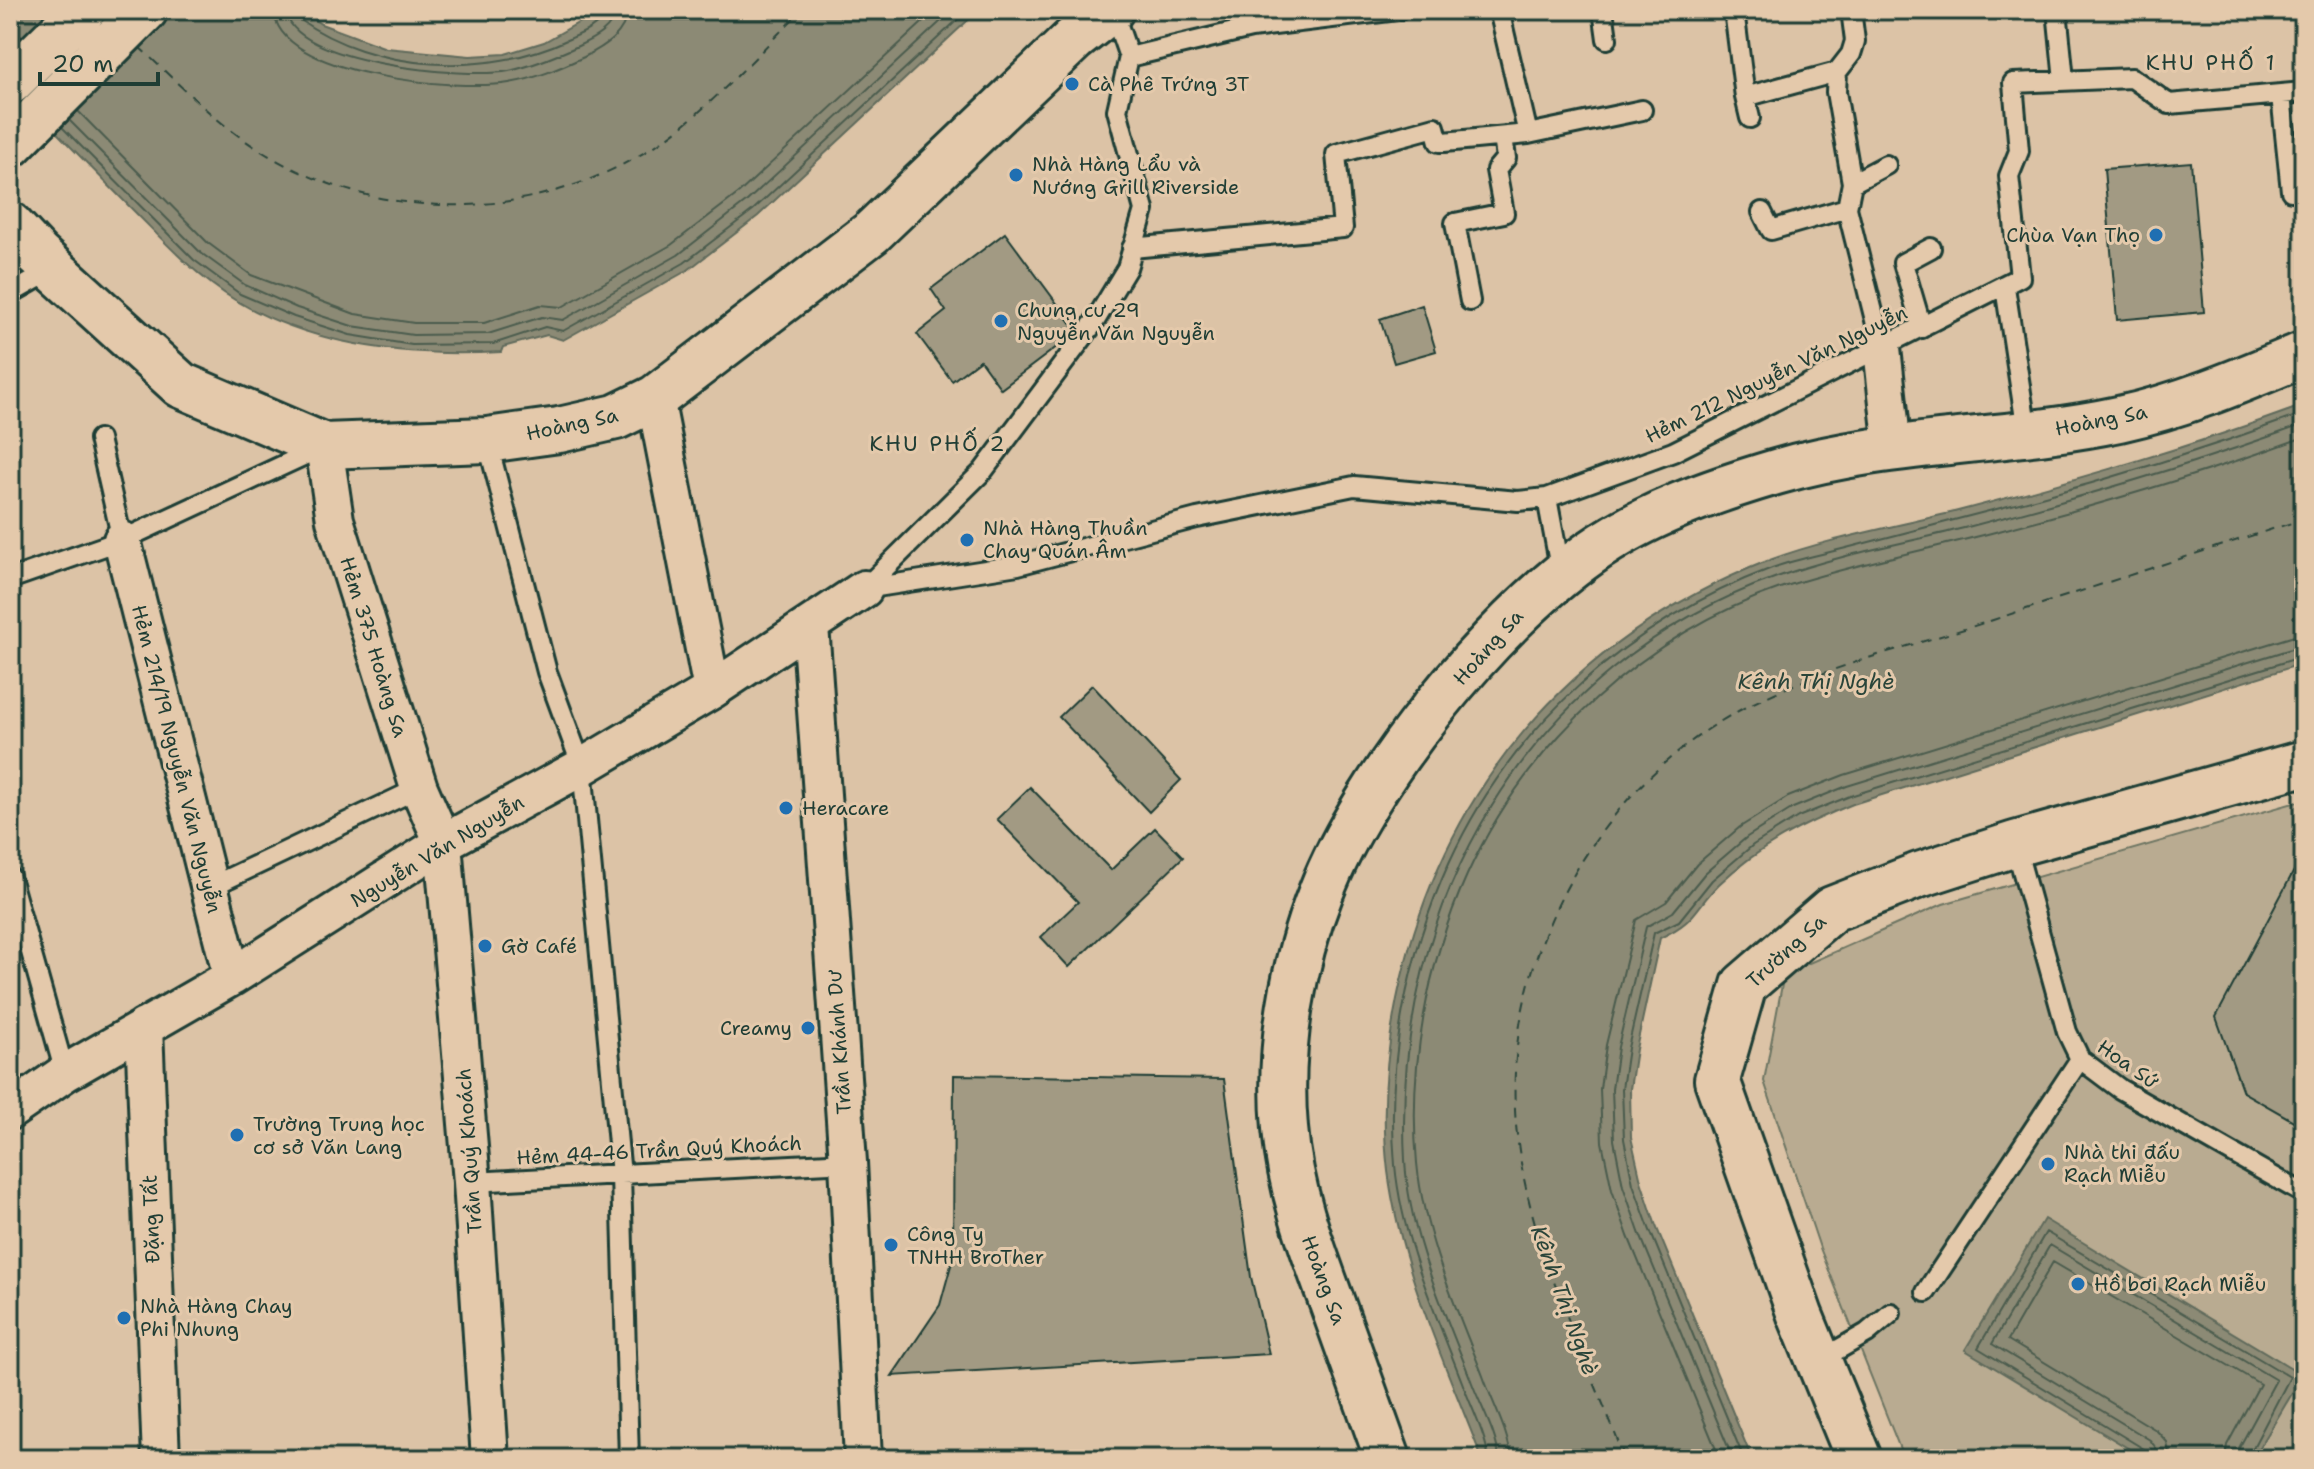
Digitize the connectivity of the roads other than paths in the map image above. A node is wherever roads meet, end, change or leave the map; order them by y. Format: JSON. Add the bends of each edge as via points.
{"nodes":[{"id":1,"x":83,"y":10,"type":"edge"},
{"id":2,"x":145,"y":10,"type":"edge"},
{"id":3,"x":1112,"y":10,"type":"edge"},
{"id":4,"x":1398,"y":10,"type":"edge"},
{"id":5,"x":1499,"y":10,"type":"edge"},
{"id":6,"x":1603,"y":10,"type":"edge"},
{"id":7,"x":1734,"y":10,"type":"edge"},
{"id":8,"x":1851,"y":10,"type":"edge"},
{"id":9,"x":2057,"y":10,"type":"edge"},
{"id":10,"x":1377,"y":12,"type":"edge"},
{"id":11,"x":1607,"y":39,"type":"dead end"},
{"id":12,"x":1129,"y":57,"type":"junction"},
{"id":13,"x":1837,"y":72,"type":"junction"},
{"id":14,"x":2064,"y":80,"type":"junction"},
{"id":15,"x":10,"y":82,"type":"edge"},
{"id":16,"x":2304,"y":92,"type":"edge"},
{"id":17,"x":2281,"y":95,"type":"junction"},
{"id":18,"x":1745,"y":97,"type":"junction"},
{"id":19,"x":1642,"y":110,"type":"dead end"},
{"id":20,"x":1750,"y":118,"type":"dead end"},
{"id":21,"x":1528,"y":134,"type":"junction"},
{"id":22,"x":1503,"y":137,"type":"junction"},
{"id":23,"x":10,"y":145,"type":"edge"},
{"id":24,"x":1886,"y":165,"type":"dead end"},
{"id":25,"x":1852,"y":183,"type":"junction"},
{"id":26,"x":2304,"y":191,"type":"edge"},
{"id":27,"x":1847,"y":208,"type":"junction"},
{"id":28,"x":1762,"y":212,"type":"dead end"},
{"id":29,"x":1132,"y":248,"type":"junction"},
{"id":30,"x":1931,"y":248,"type":"dead end"},
{"id":31,"x":28,"y":254,"type":"edge"},
{"id":32,"x":2005,"y":287,"type":"junction"},
{"id":33,"x":10,"y":294,"type":"edge"},
{"id":34,"x":1470,"y":301,"type":"dead end"},
{"id":35,"x":1922,"y":328,"type":"junction"},
{"id":36,"x":1882,"y":348,"type":"junction"},
{"id":37,"x":2304,"y":354,"type":"edge"},
{"id":38,"x":655,"y":398,"type":"junction"},
{"id":39,"x":2027,"y":432,"type":"junction"},
{"id":40,"x":99,"y":439,"type":"dead end"},
{"id":41,"x":487,"y":440,"type":"junction"},
{"id":42,"x":324,"y":446,"type":"junction"},
{"id":43,"x":1893,"y":449,"type":"junction"},
{"id":44,"x":1547,"y":498,"type":"junction"},
{"id":45,"x":122,"y":540,"type":"junction"},
{"id":46,"x":1562,"y":575,"type":"junction"},
{"id":47,"x":10,"y":579,"type":"edge"},
{"id":48,"x":864,"y":589,"type":"junction"},
{"id":49,"x":810,"y":625,"type":"junction"},
{"id":50,"x":712,"y":690,"type":"junction"},
{"id":51,"x":2304,"y":763,"type":"edge"},
{"id":52,"x":582,"y":767,"type":"junction"},
{"id":53,"x":419,"y":788,"type":"junction"},
{"id":54,"x":443,"y":843,"type":"junction"},
{"id":55,"x":2015,"y":844,"type":"junction"},
{"id":56,"x":10,"y":877,"type":"edge"},
{"id":57,"x":210,"y":887,"type":"junction"},
{"id":58,"x":232,"y":977,"type":"junction"},
{"id":59,"x":144,"y":1027,"type":"junction"},
{"id":60,"x":2080,"y":1059,"type":"junction"},
{"id":61,"x":65,"y":1073,"type":"junction"},
{"id":62,"x":10,"y":1111,"type":"edge"},
{"id":63,"x":848,"y":1162,"type":"junction"},
{"id":64,"x":621,"y":1175,"type":"junction"},
{"id":65,"x":472,"y":1182,"type":"junction"},
{"id":66,"x":2304,"y":1194,"type":"edge"},
{"id":67,"x":1926,"y":1292,"type":"dead end"},
{"id":68,"x":1891,"y":1313,"type":"dead end"},
{"id":69,"x":1818,"y":1361,"type":"junction"},
{"id":70,"x":161,"y":1459,"type":"edge"},
{"id":71,"x":490,"y":1459,"type":"edge"},
{"id":72,"x":629,"y":1459,"type":"edge"},
{"id":73,"x":863,"y":1459,"type":"edge"},
{"id":74,"x":1388,"y":1459,"type":"edge"},
{"id":75,"x":1859,"y":1459,"type":"edge"}],
"edges":[{"from":1,"to":15,"type":"street"},
{"from":2,"to":23,"type":"street"},
{"from":3,"to":12,"type":"lane"},
{"from":3,"to":38,"type":"street","name":"Hoàng Sa","via":[[1074,39],[871,233]]},
{"from":4,"to":10,"type":"lane"},
{"from":5,"to":21,"type":"lane"},
{"from":6,"to":11,"type":"lane"},
{"from":7,"to":18,"type":"lane"},
{"from":8,"to":13,"type":"lane","via":[[1855,41]]},
{"from":9,"to":14,"type":"lane"},
{"from":10,"to":12,"type":"lane","via":[[1251,28]]},
{"from":12,"to":29,"type":"lane","via":[[1117,110],[1144,210]]},
{"from":13,"to":18,"type":"lane"},
{"from":13,"to":25,"type":"lane"},
{"from":14,"to":17,"type":"lane","via":[[2132,78],[2169,104]]},
{"from":14,"to":32,"type":"lane","via":[[2013,83],[2019,151],[2009,176],[2020,277]]},
{"from":16,"to":17,"type":"lane"},
{"from":17,"to":26,"type":"lane","via":[[2291,191]]},
{"from":18,"to":20,"type":"lane"},
{"from":19,"to":21,"type":"lane"},
{"from":21,"to":22,"type":"lane"},
{"from":22,"to":29,"type":"lane","via":[[1439,142],[1435,127],[1336,154],[1343,228]]},
{"from":22,"to":34,"type":"lane","via":[[1506,158],[1496,170],[1504,213],[1455,223]]},
{"from":24,"to":25,"type":"lane"},
{"from":25,"to":27,"type":"lane"},
{"from":27,"to":28,"type":"lane","via":[[1771,230]]},
{"from":27,"to":36,"type":"lane"},
{"from":29,"to":48,"type":"lane","via":[[1127,268],[1093,324],[983,471]]},
{"from":30,"to":35,"type":"lane","via":[[1903,263]]},
{"from":31,"to":33,"type":"lane"},
{"from":31,"to":42,"type":"street","name":"Hoàng Sa","via":[[181,385]]},
{"from":32,"to":35,"type":"lane","name":"Hẻm 212 Nguyễn Văn Nguyễn"},
{"from":32,"to":39,"type":"lane"},
{"from":35,"to":36,"type":"lane","name":"Hẻm 212 Nguyễn Văn Nguyễn"},
{"from":36,"to":43,"type":"street"},
{"from":36,"to":44,"type":"lane","name":"Hẻm 212 Nguyễn Văn Nguyễn","via":[[1673,452]]},
{"from":37,"to":39,"type":"street","name":"Hoàng Sa","via":[[2154,410]]},
{"from":38,"to":41,"type":"street","name":"Hoàng Sa","via":[[616,417]]},
{"from":38,"to":50,"type":"street"},
{"from":39,"to":43,"type":"street","name":"Hoàng Sa"},
{"from":40,"to":45,"type":"lane"},
{"from":41,"to":42,"type":"street","name":"Hoàng Sa"},
{"from":41,"to":52,"type":"lane","via":[[547,672]]},
{"from":42,"to":45,"type":"lane"},
{"from":42,"to":53,"type":"street","name":"Hẻm 375 Hoàng Sa","via":[[335,520]]},
{"from":43,"to":46,"type":"street","name":"Hoàng Sa","via":[[1777,472],[1676,506],[1618,536]]},
{"from":44,"to":46,"type":"lane"},
{"from":44,"to":48,"type":"lane","name":"Hẻm 212 Nguyễn Văn Nguyễn","via":[[1518,501],[1354,486],[1197,518],[1018,565]]},
{"from":45,"to":47,"type":"lane"},
{"from":45,"to":57,"type":"street","name":"Hẻm 214/19 Nguyễn Văn Nguyễn"},
{"from":46,"to":74,"type":"street","name":"Hoàng Sa","via":[[1477,657],[1371,798],[1321,891],[1292,996],[1283,1082],[1289,1167],[1298,1209]]},
{"from":48,"to":49,"type":"street","name":"Nguyễn Văn Nguyễn"},
{"from":49,"to":50,"type":"street","name":"Nguyễn Văn Nguyễn"},
{"from":49,"to":63,"type":"street","name":"Trần Khánh Dư"},
{"from":50,"to":52,"type":"street","name":"Nguyễn Văn Nguyễn"},
{"from":51,"to":55,"type":"street","name":"Trường Sa"},
{"from":52,"to":54,"type":"street","name":"Nguyễn Văn Nguyễn"},
{"from":52,"to":64,"type":"lane"},
{"from":53,"to":54,"type":"street","name":"Hẻm 375 Hoàng Sa"},
{"from":53,"to":57,"type":"lane"},
{"from":54,"to":58,"type":"street","name":"Nguyễn Văn Nguyễn"},
{"from":54,"to":65,"type":"street","name":"Trần Quý Khoách"},
{"from":55,"to":60,"type":"lane","name":"Hoa Sứ","via":[[2067,1032]]},
{"from":55,"to":69,"type":"street","name":"Trường Sa","via":[[1832,909],[1744,985],[1717,1080]]},
{"from":56,"to":61,"type":"lane"},
{"from":57,"to":58,"type":"street","name":"Hẻm 214/19 Nguyễn Văn Nguyễn"},
{"from":58,"to":59,"type":"street","name":"Nguyễn Văn Nguyễn"},
{"from":59,"to":61,"type":"street","name":"Nguyễn Văn Nguyễn"},
{"from":59,"to":70,"type":"street","name":"Ðặng Tất"},
{"from":60,"to":66,"type":"lane","name":"Hoa Sứ","via":[[2120,1089]]},
{"from":60,"to":67,"type":"lane"},
{"from":61,"to":62,"type":"street","name":"Nguyễn Văn Nguyễn"},
{"from":63,"to":64,"type":"lane","name":"Hẻm 44-46 Trần Quý Khoách"},
{"from":63,"to":73,"type":"street","name":"Trần Khánh Dư"},
{"from":64,"to":65,"type":"lane","name":"Hẻm 44-46 Trần Quý Khoách"},
{"from":64,"to":72,"type":"lane"},
{"from":65,"to":71,"type":"street","name":"Trần Quý Khoách"},
{"from":68,"to":69,"type":"lane"},
{"from":69,"to":75,"type":"street","name":"Trường Sa"}]}
